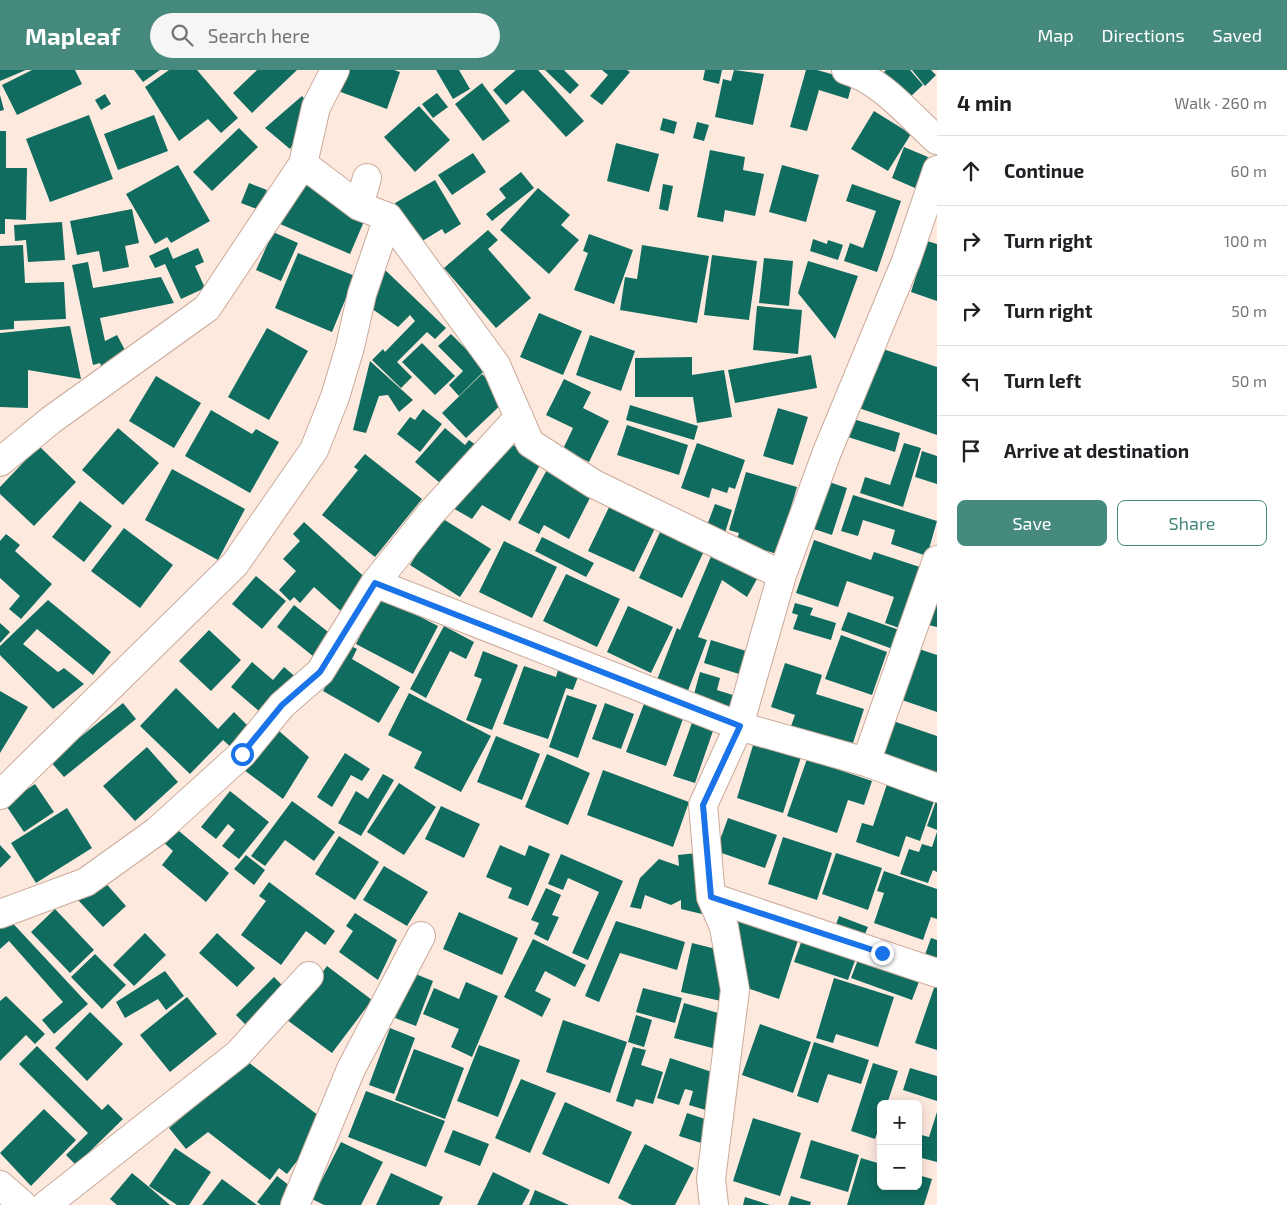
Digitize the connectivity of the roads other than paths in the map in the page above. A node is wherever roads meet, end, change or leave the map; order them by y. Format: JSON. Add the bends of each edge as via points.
{"nodes":[{"id":1,"x":335,"y":70,"type":"edge"},
{"id":2,"x":846,"y":70,"type":"edge"},
{"id":3,"x":937,"y":140,"type":"edge"},
{"id":4,"x":303,"y":164,"type":"junction"},
{"id":5,"x":937,"y":170,"type":"edge"},
{"id":6,"x":367,"y":178,"type":"dead end"},
{"id":7,"x":359,"y":206,"type":"junction"},
{"id":8,"x":388,"y":217,"type":"junction"},
{"id":9,"x":928,"y":220,"type":"edge"},
{"id":10,"x":519,"y":417,"type":"junction"},
{"id":11,"x":0,"y":462,"type":"edge"},
{"id":12,"x":937,"y":560,"type":"edge"},
{"id":13,"x":782,"y":574,"type":"junction"},
{"id":14,"x":375,"y":583,"type":"junction"},
{"id":15,"x":740,"y":726,"type":"junction"},
{"id":16,"x":866,"y":762,"type":"junction"},
{"id":17,"x":937,"y":788,"type":"edge"},
{"id":18,"x":0,"y":794,"type":"edge"},
{"id":19,"x":711,"y":897,"type":"junction"},
{"id":20,"x":0,"y":914,"type":"edge"},
{"id":21,"x":421,"y":936,"type":"dead end"},
{"id":22,"x":937,"y":973,"type":"edge"},
{"id":23,"x":309,"y":976,"type":"dead end"},
{"id":24,"x":0,"y":1186,"type":"edge"},
{"id":25,"x":23,"y":1205,"type":"edge"},
{"id":26,"x":46,"y":1205,"type":"edge"},
{"id":27,"x":295,"y":1205,"type":"edge"},
{"id":28,"x":714,"y":1205,"type":"edge"}],
"edges":[{"from":1,"to":4,"type":"street","via":[[316,107]]},
{"from":2,"to":3,"type":"street","via":[[857,73],[886,94]]},
{"from":4,"to":7,"type":"street"},
{"from":4,"to":11,"type":"street","via":[[207,308],[51,420]]},
{"from":5,"to":9,"type":"street"},
{"from":6,"to":7,"type":"street"},
{"from":7,"to":8,"type":"street"},
{"from":8,"to":10,"type":"street","via":[[496,365]]},
{"from":8,"to":18,"type":"street","via":[[362,294],[335,397],[314,450],[235,564]]},
{"from":9,"to":13,"type":"street","via":[[906,261]]},
{"from":10,"to":13,"type":"street","via":[[530,443],[594,484]]},
{"from":10,"to":14,"type":"street","via":[[431,513]]},
{"from":12,"to":16,"type":"street"},
{"from":13,"to":15,"type":"street"},
{"from":14,"to":15,"type":"street"},
{"from":14,"to":20,"type":"street","via":[[320,672],[282,705],[242,754],[157,831],[86,882]]},
{"from":15,"to":16,"type":"street"},
{"from":15,"to":19,"type":"street","via":[[703,805]]},
{"from":16,"to":17,"type":"street"},
{"from":19,"to":22,"type":"street"},
{"from":19,"to":28,"type":"street","via":[[724,927],[735,990],[711,1179]]},
{"from":21,"to":27,"type":"street","via":[[351,1069]]},
{"from":23,"to":26,"type":"street","via":[[238,1054]]},
{"from":24,"to":25,"type":"street"}]}
